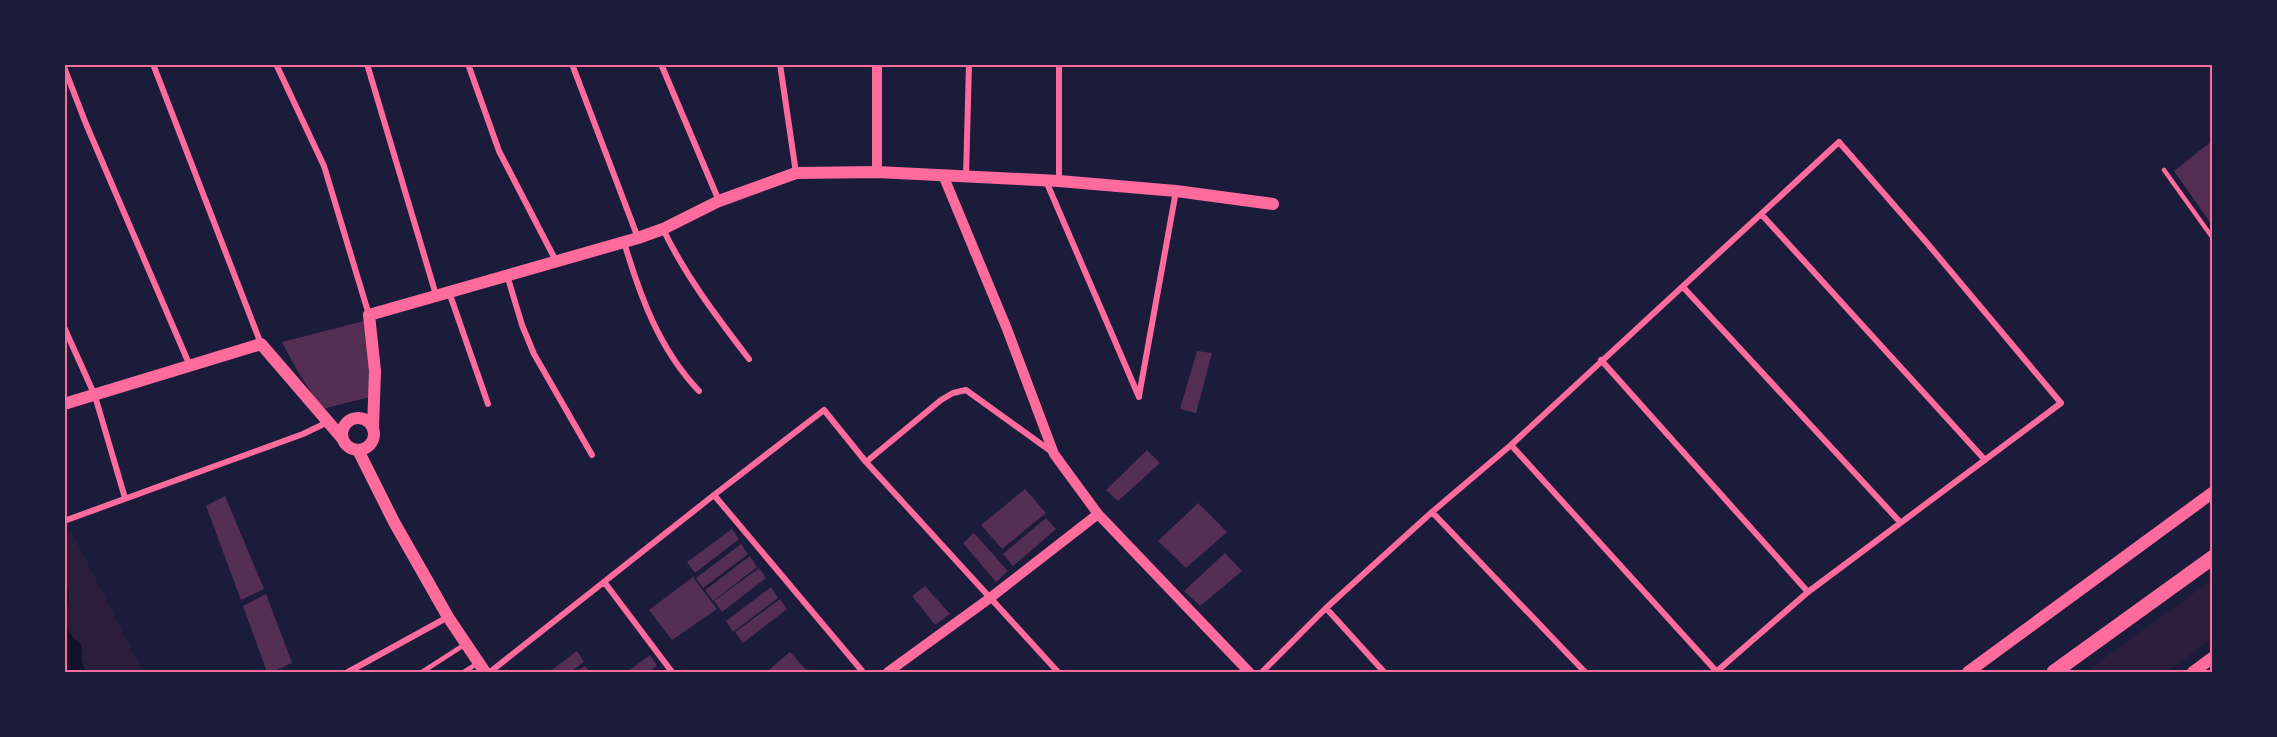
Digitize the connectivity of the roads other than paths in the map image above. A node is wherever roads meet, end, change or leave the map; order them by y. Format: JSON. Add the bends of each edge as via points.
{"nodes":[{"id":1,"x":153,"y":64,"type":"edge"},
{"id":2,"x":276,"y":64,"type":"edge"},
{"id":3,"x":367,"y":64,"type":"edge"},
{"id":4,"x":468,"y":64,"type":"edge"},
{"id":5,"x":572,"y":64,"type":"edge"},
{"id":6,"x":661,"y":64,"type":"edge"},
{"id":7,"x":780,"y":64,"type":"edge"},
{"id":8,"x":877,"y":64,"type":"edge"},
{"id":9,"x":969,"y":64,"type":"edge"},
{"id":10,"x":1059,"y":64,"type":"edge"},
{"id":11,"x":64,"y":67,"type":"edge"},
{"id":12,"x":2164,"y":170,"type":"dead end"},
{"id":13,"x":877,"y":172,"type":"junction"},
{"id":14,"x":796,"y":173,"type":"junction"},
{"id":15,"x":943,"y":175,"type":"junction"},
{"id":16,"x":966,"y":176,"type":"junction"},
{"id":17,"x":1046,"y":181,"type":"junction"},
{"id":18,"x":1059,"y":181,"type":"junction"},
{"id":19,"x":1176,"y":191,"type":"junction"},
{"id":20,"x":719,"y":201,"type":"junction"},
{"id":21,"x":1273,"y":204,"type":"dead end"},
{"id":22,"x":1762,"y":215,"type":"junction"},
{"id":23,"x":663,"y":229,"type":"junction"},
{"id":24,"x":638,"y":237,"type":"junction"},
{"id":25,"x":2212,"y":237,"type":"edge"},
{"id":26,"x":623,"y":241,"type":"junction"},
{"id":27,"x":556,"y":261,"type":"junction"},
{"id":28,"x":507,"y":275,"type":"junction"},
{"id":29,"x":1683,"y":287,"type":"junction"},
{"id":30,"x":449,"y":292,"type":"junction"},
{"id":31,"x":436,"y":295,"type":"junction"},
{"id":32,"x":369,"y":315,"type":"junction"},
{"id":33,"x":64,"y":327,"type":"edge"},
{"id":34,"x":261,"y":344,"type":"junction"},
{"id":35,"x":749,"y":359,"type":"dead end"},
{"id":36,"x":1601,"y":360,"type":"junction"},
{"id":37,"x":190,"y":366,"type":"junction"},
{"id":38,"x":699,"y":391,"type":"dead end"},
{"id":39,"x":95,"y":396,"type":"junction"},
{"id":40,"x":64,"y":404,"type":"edge"},
{"id":41,"x":488,"y":404,"type":"dead end"},
{"id":42,"x":328,"y":422,"type":"junction"},
{"id":43,"x":373,"y":428,"type":"junction"},
{"id":44,"x":342,"y":438,"type":"junction"},
{"id":45,"x":1511,"y":445,"type":"junction"},
{"id":46,"x":358,"y":450,"type":"junction"},
{"id":47,"x":592,"y":454,"type":"dead end"},
{"id":48,"x":1054,"y":454,"type":"junction"},
{"id":49,"x":1985,"y":460,"type":"junction"},
{"id":50,"x":867,"y":462,"type":"junction"},
{"id":51,"x":2212,"y":494,"type":"edge"},
{"id":52,"x":714,"y":495,"type":"junction"},
{"id":53,"x":125,"y":498,"type":"junction"},
{"id":54,"x":1432,"y":512,"type":"junction"},
{"id":55,"x":1098,"y":514,"type":"junction"},
{"id":56,"x":64,"y":521,"type":"edge"},
{"id":57,"x":1900,"y":522,"type":"junction"},
{"id":58,"x":2212,"y":558,"type":"edge"},
{"id":59,"x":605,"y":583,"type":"junction"},
{"id":60,"x":1808,"y":592,"type":"junction"},
{"id":61,"x":990,"y":598,"type":"junction"},
{"id":62,"x":1326,"y":608,"type":"junction"},
{"id":63,"x":448,"y":617,"type":"junction"},
{"id":64,"x":466,"y":644,"type":"junction"},
{"id":65,"x":2212,"y":658,"type":"edge"},
{"id":66,"x":482,"y":668,"type":"edge"},
{"id":67,"x":348,"y":672,"type":"edge"},
{"id":68,"x":422,"y":672,"type":"edge"},
{"id":69,"x":464,"y":672,"type":"edge"},
{"id":70,"x":490,"y":672,"type":"edge"},
{"id":71,"x":672,"y":672,"type":"edge"},
{"id":72,"x":863,"y":672,"type":"edge"},
{"id":73,"x":888,"y":672,"type":"edge"},
{"id":74,"x":1058,"y":672,"type":"edge"},
{"id":75,"x":1249,"y":672,"type":"edge"},
{"id":76,"x":1262,"y":672,"type":"edge"},
{"id":77,"x":1384,"y":672,"type":"edge"},
{"id":78,"x":1585,"y":672,"type":"edge"},
{"id":79,"x":1716,"y":672,"type":"edge"},
{"id":80,"x":1968,"y":672,"type":"edge"},
{"id":81,"x":2054,"y":672,"type":"edge"},
{"id":82,"x":2193,"y":672,"type":"edge"}],
"edges":[{"from":1,"to":34,"type":"street"},
{"from":2,"to":32,"type":"street","via":[[324,166]]},
{"from":3,"to":31,"type":"street"},
{"from":4,"to":27,"type":"street","via":[[499,151]]},
{"from":5,"to":24,"type":"street"},
{"from":6,"to":20,"type":"street"},
{"from":7,"to":14,"type":"street"},
{"from":8,"to":13,"type":"street"},
{"from":9,"to":16,"type":"street"},
{"from":10,"to":18,"type":"street"},
{"from":11,"to":37,"type":"street"},
{"from":12,"to":25,"type":"lane"},
{"from":13,"to":14,"type":"main road"},
{"from":13,"to":15,"type":"main road"},
{"from":14,"to":20,"type":"main road"},
{"from":15,"to":16,"type":"main road"},
{"from":15,"to":48,"type":"street"},
{"from":16,"to":17,"type":"main road"},
{"from":17,"to":18,"type":"main road"},
{"from":17,"to":19,"type":"street","via":[[1139,397]]},
{"from":18,"to":19,"type":"main road"},
{"from":19,"to":21,"type":"main road"},
{"from":20,"to":23,"type":"main road"},
{"from":22,"to":29,"type":"street"},
{"from":22,"to":49,"type":"street"},
{"from":22,"to":49,"type":"street","via":[[1839,142],[2061,403]]},
{"from":23,"to":24,"type":"main road"},
{"from":23,"to":35,"type":"street","via":[[698,291]]},
{"from":24,"to":26,"type":"main road"},
{"from":26,"to":27,"type":"main road"},
{"from":26,"to":38,"type":"street","via":[[660,340]]},
{"from":27,"to":28,"type":"main road"},
{"from":28,"to":30,"type":"main road"},
{"from":28,"to":47,"type":"street","via":[[534,354]]},
{"from":29,"to":36,"type":"street"},
{"from":29,"to":57,"type":"street"},
{"from":30,"to":31,"type":"main road"},
{"from":30,"to":41,"type":"street"},
{"from":31,"to":32,"type":"main road"},
{"from":32,"to":43,"type":"main road","via":[[375,371]]},
{"from":33,"to":39,"type":"street"},
{"from":34,"to":37,"type":"main road"},
{"from":34,"to":42,"type":"main road"},
{"from":36,"to":45,"type":"street"},
{"from":36,"to":60,"type":"street"},
{"from":37,"to":39,"type":"main road"},
{"from":39,"to":40,"type":"main road"},
{"from":39,"to":53,"type":"street"},
{"from":42,"to":44,"type":"main road"},
{"from":42,"to":53,"type":"street"},
{"from":43,"to":44,"type":"main road","via":[[367,420],[353,418],[343,428]]},
{"from":43,"to":46,"type":"main road","via":[[372,442]]},
{"from":44,"to":46,"type":"main road","via":[[348,447]]},
{"from":45,"to":54,"type":"street"},
{"from":45,"to":79,"type":"street"},
{"from":46,"to":63,"type":"main road"},
{"from":48,"to":50,"type":"street","via":[[966,390],[941,400]]},
{"from":48,"to":55,"type":"street"},
{"from":49,"to":57,"type":"street"},
{"from":50,"to":52,"type":"street","via":[[824,410]]},
{"from":50,"to":61,"type":"street"},
{"from":51,"to":80,"type":"main road"},
{"from":52,"to":59,"type":"street"},
{"from":52,"to":72,"type":"street"},
{"from":53,"to":56,"type":"street"},
{"from":54,"to":62,"type":"street"},
{"from":54,"to":78,"type":"street"},
{"from":55,"to":61,"type":"street"},
{"from":55,"to":75,"type":"street"},
{"from":57,"to":60,"type":"street"},
{"from":58,"to":81,"type":"highway"},
{"from":59,"to":70,"type":"street"},
{"from":59,"to":71,"type":"street"},
{"from":60,"to":79,"type":"street"},
{"from":61,"to":73,"type":"street"},
{"from":61,"to":74,"type":"street"},
{"from":62,"to":76,"type":"street"},
{"from":62,"to":77,"type":"street"},
{"from":63,"to":64,"type":"main road"},
{"from":63,"to":67,"type":"street"},
{"from":64,"to":66,"type":"main road"},
{"from":64,"to":68,"type":"lane"},
{"from":65,"to":82,"type":"main road"},
{"from":66,"to":69,"type":"lane"}]}
